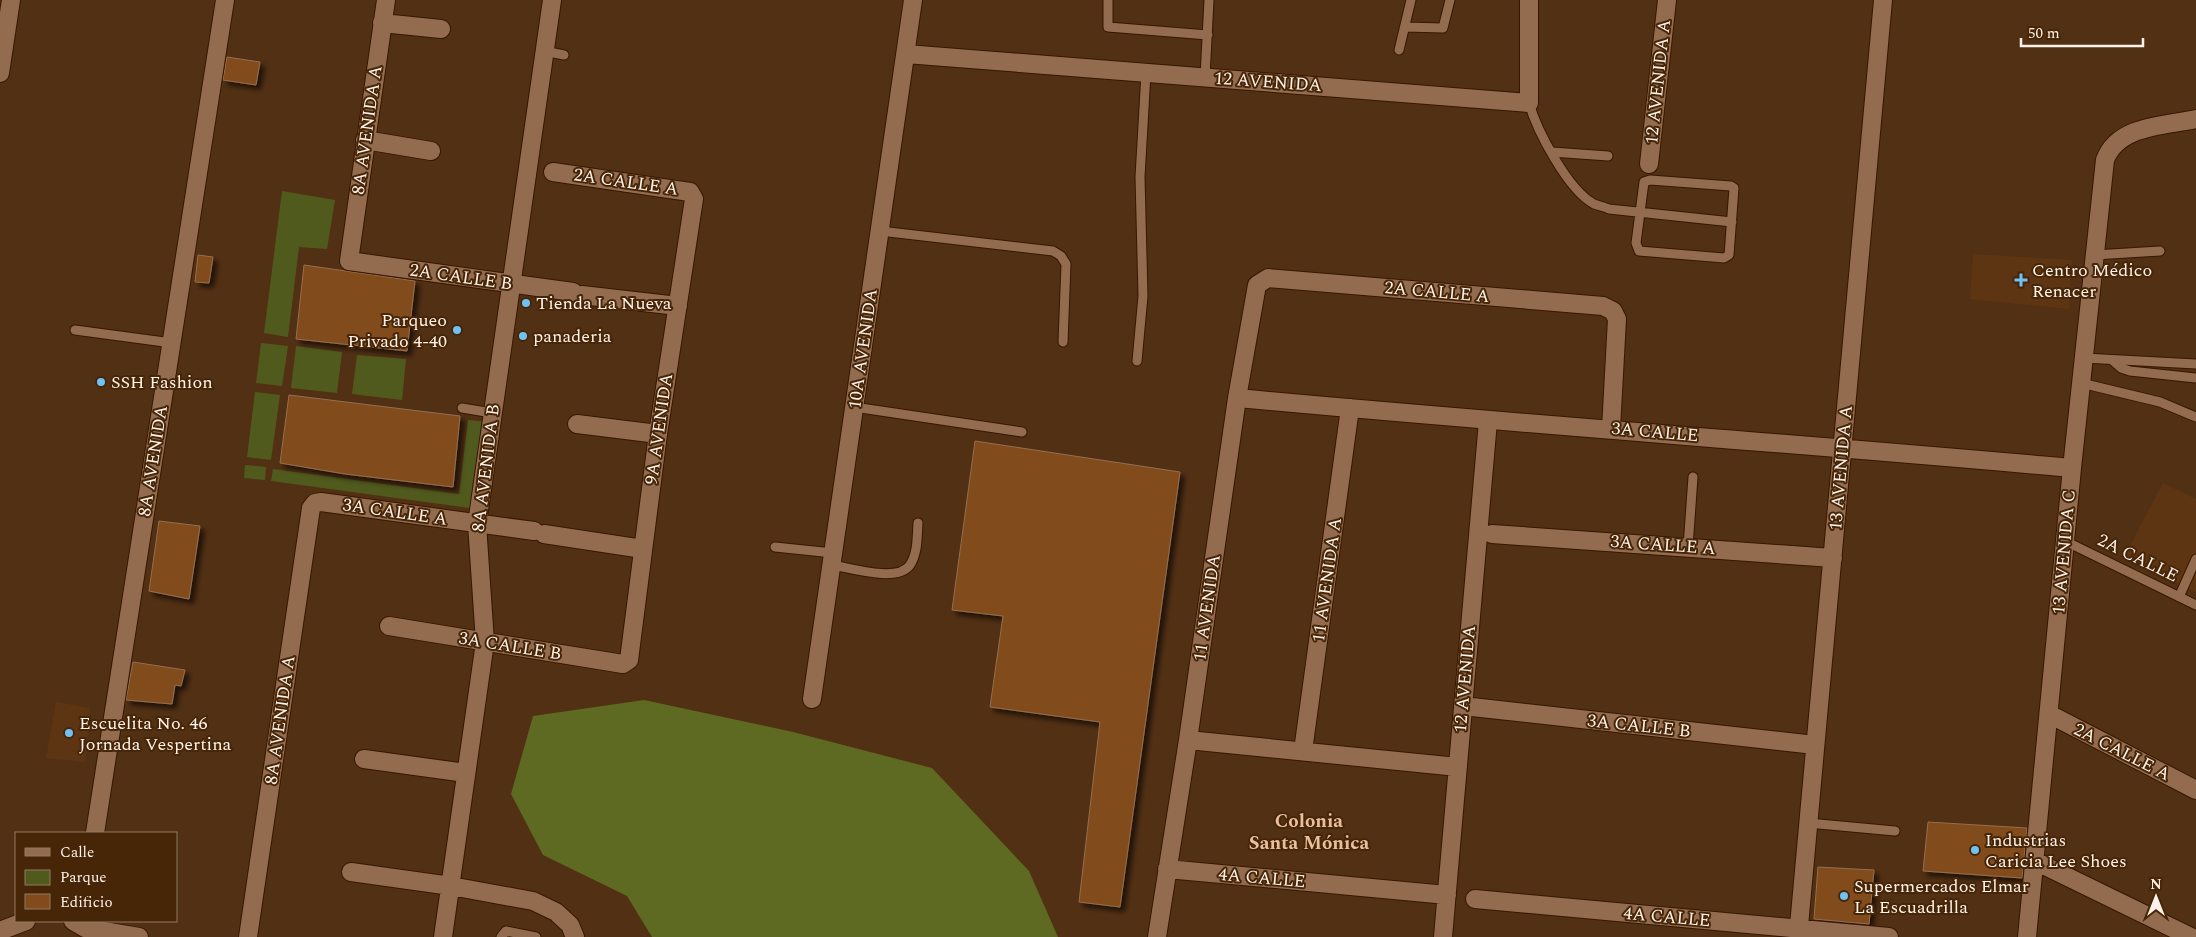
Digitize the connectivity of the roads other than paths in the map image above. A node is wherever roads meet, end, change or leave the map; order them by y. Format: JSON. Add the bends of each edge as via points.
{"nodes":[{"id":1,"x":11,"y":0,"type":"edge"},
{"id":2,"x":225,"y":0,"type":"edge"},
{"id":3,"x":386,"y":0,"type":"edge"},
{"id":4,"x":552,"y":0,"type":"edge"},
{"id":5,"x":913,"y":0,"type":"edge"},
{"id":6,"x":1108,"y":0,"type":"edge"},
{"id":7,"x":1209,"y":0,"type":"edge"},
{"id":8,"x":1411,"y":0,"type":"edge"},
{"id":9,"x":1450,"y":0,"type":"edge"},
{"id":10,"x":1529,"y":0,"type":"edge"},
{"id":11,"x":1666,"y":0,"type":"edge"},
{"id":12,"x":1883,"y":0,"type":"edge"},
{"id":13,"x":382,"y":23,"type":"junction"},
{"id":14,"x":1405,"y":27,"type":"junction"},
{"id":15,"x":441,"y":29,"type":"dead end"},
{"id":16,"x":1208,"y":35,"type":"junction"},
{"id":17,"x":1399,"y":50,"type":"dead end"},
{"id":18,"x":544,"y":51,"type":"junction"},
{"id":19,"x":906,"y":54,"type":"junction"},
{"id":20,"x":564,"y":55,"type":"dead end"},
{"id":21,"x":0,"y":73,"type":"edge"},
{"id":22,"x":1146,"y":73,"type":"junction"},
{"id":23,"x":1205,"y":77,"type":"junction"},
{"id":24,"x":1529,"y":102,"type":"junction"},
{"id":25,"x":2196,"y":119,"type":"edge"},
{"id":26,"x":365,"y":140,"type":"junction"},
{"id":27,"x":430,"y":151,"type":"dead end"},
{"id":28,"x":1552,"y":152,"type":"junction"},
{"id":29,"x":1608,"y":156,"type":"dead end"},
{"id":30,"x":1649,"y":164,"type":"dead end"},
{"id":31,"x":553,"y":172,"type":"dead end"},
{"id":32,"x":694,"y":199,"type":"joint"},
{"id":33,"x":1641,"y":213,"type":"junction"},
{"id":34,"x":1732,"y":222,"type":"junction"},
{"id":35,"x":880,"y":231,"type":"junction"},
{"id":36,"x":2160,"y":250,"type":"dead end"},
{"id":37,"x":2094,"y":255,"type":"junction"},
{"id":38,"x":349,"y":260,"type":"joint"},
{"id":39,"x":1260,"y":281,"type":"joint"},
{"id":40,"x":510,"y":284,"type":"junction"},
{"id":41,"x":678,"y":306,"type":"junction"},
{"id":42,"x":75,"y":330,"type":"dead end"},
{"id":43,"x":1063,"y":342,"type":"dead end"},
{"id":44,"x":172,"y":343,"type":"junction"},
{"id":45,"x":2084,"y":358,"type":"junction"},
{"id":46,"x":2112,"y":360,"type":"junction"},
{"id":47,"x":1137,"y":361,"type":"dead end"},
{"id":48,"x":2196,"y":364,"type":"edge"},
{"id":49,"x":2196,"y":378,"type":"edge"},
{"id":50,"x":2081,"y":383,"type":"junction"},
{"id":51,"x":1237,"y":398,"type":"junction"},
{"id":52,"x":462,"y":408,"type":"dead end"},
{"id":53,"x":854,"y":408,"type":"junction"},
{"id":54,"x":1350,"y":408,"type":"junction"},
{"id":55,"x":492,"y":413,"type":"junction"},
{"id":56,"x":2196,"y":417,"type":"edge"},
{"id":57,"x":1488,"y":421,"type":"junction"},
{"id":58,"x":576,"y":424,"type":"dead end"},
{"id":59,"x":1612,"y":429,"type":"junction"},
{"id":60,"x":1022,"y":432,"type":"dead end"},
{"id":61,"x":658,"y":434,"type":"junction"},
{"id":62,"x":1842,"y":448,"type":"junction"},
{"id":63,"x":2072,"y":468,"type":"junction"},
{"id":64,"x":1693,"y":477,"type":"dead end"},
{"id":65,"x":315,"y":503,"type":"joint"},
{"id":66,"x":918,"y":523,"type":"dead end"},
{"id":67,"x":477,"y":524,"type":"junction"},
{"id":68,"x":1492,"y":534,"type":"dead end"},
{"id":69,"x":2065,"y":541,"type":"junction"},
{"id":70,"x":775,"y":547,"type":"dead end"},
{"id":71,"x":1688,"y":547,"type":"junction"},
{"id":72,"x":642,"y":548,"type":"junction"},
{"id":73,"x":1834,"y":558,"type":"junction"},
{"id":74,"x":833,"y":559,"type":"junction"},
{"id":75,"x":2196,"y":559,"type":"edge"},
{"id":76,"x":2179,"y":597,"type":"junction"},
{"id":77,"x":2196,"y":605,"type":"edge"},
{"id":78,"x":389,"y":626,"type":"dead end"},
{"id":79,"x":485,"y":642,"type":"junction"},
{"id":80,"x":629,"y":660,"type":"joint"},
{"id":81,"x":812,"y":699,"type":"dead end"},
{"id":82,"x":1463,"y":706,"type":"junction"},
{"id":83,"x":2049,"y":714,"type":"junction"},
{"id":84,"x":1188,"y":740,"type":"junction"},
{"id":85,"x":1815,"y":745,"type":"junction"},
{"id":86,"x":1303,"y":751,"type":"junction"},
{"id":87,"x":364,"y":759,"type":"dead end"},
{"id":88,"x":1458,"y":767,"type":"junction"},
{"id":89,"x":466,"y":773,"type":"junction"},
{"id":90,"x":2196,"y":790,"type":"edge"},
{"id":91,"x":1808,"y":823,"type":"junction"},
{"id":92,"x":1895,"y":830,"type":"dead end"},
{"id":93,"x":95,"y":832,"type":"edge"},
{"id":94,"x":2035,"y":861,"type":"junction"},
{"id":95,"x":1167,"y":869,"type":"junction"},
{"id":96,"x":351,"y":872,"type":"dead end"},
{"id":97,"x":450,"y":886,"type":"junction"},
{"id":98,"x":1447,"y":895,"type":"junction"},
{"id":99,"x":1475,"y":899,"type":"dead end"},
{"id":100,"x":23,"y":922,"type":"edge"},
{"id":101,"x":75,"y":922,"type":"edge"},
{"id":102,"x":0,"y":931,"type":"edge"},
{"id":103,"x":1799,"y":933,"type":"edge"},
{"id":104,"x":139,"y":937,"type":"edge"},
{"id":105,"x":248,"y":937,"type":"edge"},
{"id":106,"x":443,"y":937,"type":"edge"},
{"id":107,"x":501,"y":937,"type":"edge"},
{"id":108,"x":536,"y":937,"type":"edge"},
{"id":109,"x":574,"y":937,"type":"edge"},
{"id":110,"x":1157,"y":937,"type":"edge"},
{"id":111,"x":1443,"y":937,"type":"edge"},
{"id":112,"x":1889,"y":937,"type":"edge"},
{"id":113,"x":2027,"y":937,"type":"edge"},
{"id":114,"x":2191,"y":937,"type":"edge"}],
"edges":[{"from":1,"to":21,"type":"street"},
{"from":2,"to":44,"type":"street","name":"8A AVENIDA"},
{"from":3,"to":13,"type":"street","name":"8A AVENIDA A"},
{"from":4,"to":18,"type":"street","name":"8A AVENIDA B"},
{"from":5,"to":19,"type":"street","name":"10A AVENIDA"},
{"from":6,"to":16,"type":"lane","via":[[1108,27]]},
{"from":7,"to":16,"type":"lane"},
{"from":8,"to":14,"type":"lane"},
{"from":9,"to":14,"type":"lane","via":[[1443,28]]},
{"from":10,"to":24,"type":"street"},
{"from":11,"to":30,"type":"street","name":"12 AVENIDA A"},
{"from":12,"to":62,"type":"street","name":"13 AVENIDA A"},
{"from":13,"to":15,"type":"street"},
{"from":13,"to":26,"type":"street","name":"8A AVENIDA A"},
{"from":14,"to":17,"type":"lane"},
{"from":16,"to":23,"type":"lane"},
{"from":18,"to":20,"type":"lane"},
{"from":18,"to":40,"type":"street","name":"8A AVENIDA B"},
{"from":19,"to":22,"type":"street","name":"12 AVENIDA"},
{"from":19,"to":35,"type":"street","name":"10A AVENIDA"},
{"from":22,"to":23,"type":"street","name":"12 AVENIDA"},
{"from":22,"to":47,"type":"lane","via":[[1140,177],[1143,296]]},
{"from":23,"to":24,"type":"street","name":"12 AVENIDA"},
{"from":24,"to":28,"type":"lane","via":[[1537,128]]},
{"from":25,"to":37,"type":"street","name":"13 AVENIDA C","via":[[2125,135],[2112,146],[2103,168]]},
{"from":26,"to":27,"type":"street"},
{"from":26,"to":38,"type":"street","name":"8A AVENIDA A"},
{"from":28,"to":29,"type":"lane"},
{"from":28,"to":33,"type":"lane","via":[[1577,188],[1594,204]]},
{"from":31,"to":32,"type":"street","name":"2A CALLE A","via":[[690,192]]},
{"from":32,"to":41,"type":"street","name":"9A AVENIDA"},
{"from":33,"to":34,"type":"lane"},
{"from":33,"to":34,"type":"lane","via":[[1644,182],[1647,181],[1731,186],[1735,192]]},
{"from":33,"to":34,"type":"lane","via":[[1636,243],[1639,250],[1724,258],[1729,255]]},
{"from":35,"to":43,"type":"lane","via":[[1053,251],[1066,264]]},
{"from":35,"to":53,"type":"street","name":"10A AVENIDA"},
{"from":36,"to":37,"type":"lane"},
{"from":37,"to":45,"type":"street","name":"13 AVENIDA C"},
{"from":38,"to":40,"type":"street","name":"2A CALLE B"},
{"from":39,"to":51,"type":"street","name":"11 AVENIDA","via":[[1255,289]]},
{"from":39,"to":59,"type":"street","name":"2A CALLE A","via":[[1268,278],[1603,306],[1613,311],[1617,319]]},
{"from":40,"to":41,"type":"street","name":"2A CALLE B"},
{"from":40,"to":55,"type":"street","name":"8A AVENIDA B"},
{"from":41,"to":61,"type":"street","name":"9A AVENIDA"},
{"from":42,"to":44,"type":"lane"},
{"from":44,"to":93,"type":"street","name":"8A AVENIDA"},
{"from":45,"to":46,"type":"lane"},
{"from":45,"to":50,"type":"street","name":"13 AVENIDA C"},
{"from":46,"to":48,"type":"lane"},
{"from":46,"to":49,"type":"lane","via":[[2130,371]]},
{"from":50,"to":56,"type":"lane","via":[[2160,402]]},
{"from":50,"to":63,"type":"street","name":"13 AVENIDA C"},
{"from":51,"to":54,"type":"street","name":"3A CALLE"},
{"from":51,"to":84,"type":"street","name":"11 AVENIDA"},
{"from":52,"to":55,"type":"lane"},
{"from":53,"to":60,"type":"lane"},
{"from":53,"to":74,"type":"street","name":"10A AVENIDA"},
{"from":54,"to":57,"type":"street","name":"3A CALLE"},
{"from":54,"to":86,"type":"street","name":"11 AVENIDA A"},
{"from":55,"to":67,"type":"street","name":"8A AVENIDA B"},
{"from":57,"to":59,"type":"street","name":"3A CALLE"},
{"from":57,"to":82,"type":"street","name":"12 AVENIDA"},
{"from":58,"to":61,"type":"street"},
{"from":59,"to":62,"type":"street","name":"3A CALLE"},
{"from":61,"to":72,"type":"street","name":"9A AVENIDA"},
{"from":62,"to":63,"type":"street","name":"3A CALLE"},
{"from":62,"to":73,"type":"street","name":"13 AVENIDA A"},
{"from":63,"to":69,"type":"street","name":"13 AVENIDA C"},
{"from":64,"to":71,"type":"lane"},
{"from":65,"to":67,"type":"street","name":"3A CALLE A"},
{"from":65,"to":105,"type":"street","name":"8A AVENIDA A","via":[[311,508]]},
{"from":66,"to":74,"type":"lane","via":[[916,552],[910,566],[900,573],[869,572]]},
{"from":67,"to":72,"type":"street","name":"3A CALLE A"},
{"from":67,"to":79,"type":"street","name":"8A AVENIDA B"},
{"from":68,"to":71,"type":"street","name":"3A CALLE A"},
{"from":69,"to":76,"type":"lane","name":"2A CALLE"},
{"from":69,"to":83,"type":"street","name":"13 AVENIDA C"},
{"from":70,"to":74,"type":"lane"},
{"from":71,"to":73,"type":"street","name":"3A CALLE A"},
{"from":72,"to":80,"type":"street","name":"9A AVENIDA"},
{"from":73,"to":85,"type":"street","name":"13 AVENIDA A"},
{"from":74,"to":81,"type":"street","name":"10A AVENIDA"},
{"from":75,"to":76,"type":"lane"},
{"from":76,"to":77,"type":"lane","name":"2A CALLE"},
{"from":78,"to":79,"type":"street","name":"3A CALLE B"},
{"from":79,"to":80,"type":"street","name":"3A CALLE B","via":[[623,664]]},
{"from":79,"to":89,"type":"street","name":"8A AVENIDA B"},
{"from":82,"to":85,"type":"street","name":"3A CALLE B"},
{"from":82,"to":88,"type":"street","name":"12 AVENIDA"},
{"from":83,"to":90,"type":"street","name":"2A CALLE A"},
{"from":83,"to":94,"type":"street","name":"13 AVENIDA C"},
{"from":84,"to":86,"type":"street"},
{"from":84,"to":95,"type":"street","name":"11 AVENIDA"},
{"from":85,"to":91,"type":"street","name":"13 AVENIDA A"},
{"from":86,"to":88,"type":"street"},
{"from":87,"to":89,"type":"street"},
{"from":88,"to":98,"type":"street","name":"12 AVENIDA"},
{"from":89,"to":97,"type":"street","name":"8A AVENIDA B"},
{"from":91,"to":92,"type":"lane"},
{"from":91,"to":103,"type":"street","name":"13 AVENIDA A"},
{"from":94,"to":113,"type":"street","name":"13 AVENIDA C"},
{"from":94,"to":114,"type":"street"},
{"from":95,"to":98,"type":"street","name":"4A CALLE"},
{"from":95,"to":110,"type":"street","name":"11 AVENIDA"},
{"from":96,"to":97,"type":"street"},
{"from":97,"to":106,"type":"street","name":"8A AVENIDA B"},
{"from":97,"to":109,"type":"street","via":[[533,901],[556,912],[570,924]]},
{"from":98,"to":111,"type":"street","name":"12 AVENIDA"},
{"from":99,"to":103,"type":"street","name":"4A CALLE"},
{"from":100,"to":102,"type":"street"},
{"from":101,"to":104,"type":"street","via":[[86,928]]},
{"from":103,"to":112,"type":"street","name":"4A CALLE"},
{"from":107,"to":108,"type":"lane","via":[[508,931]]}]}
